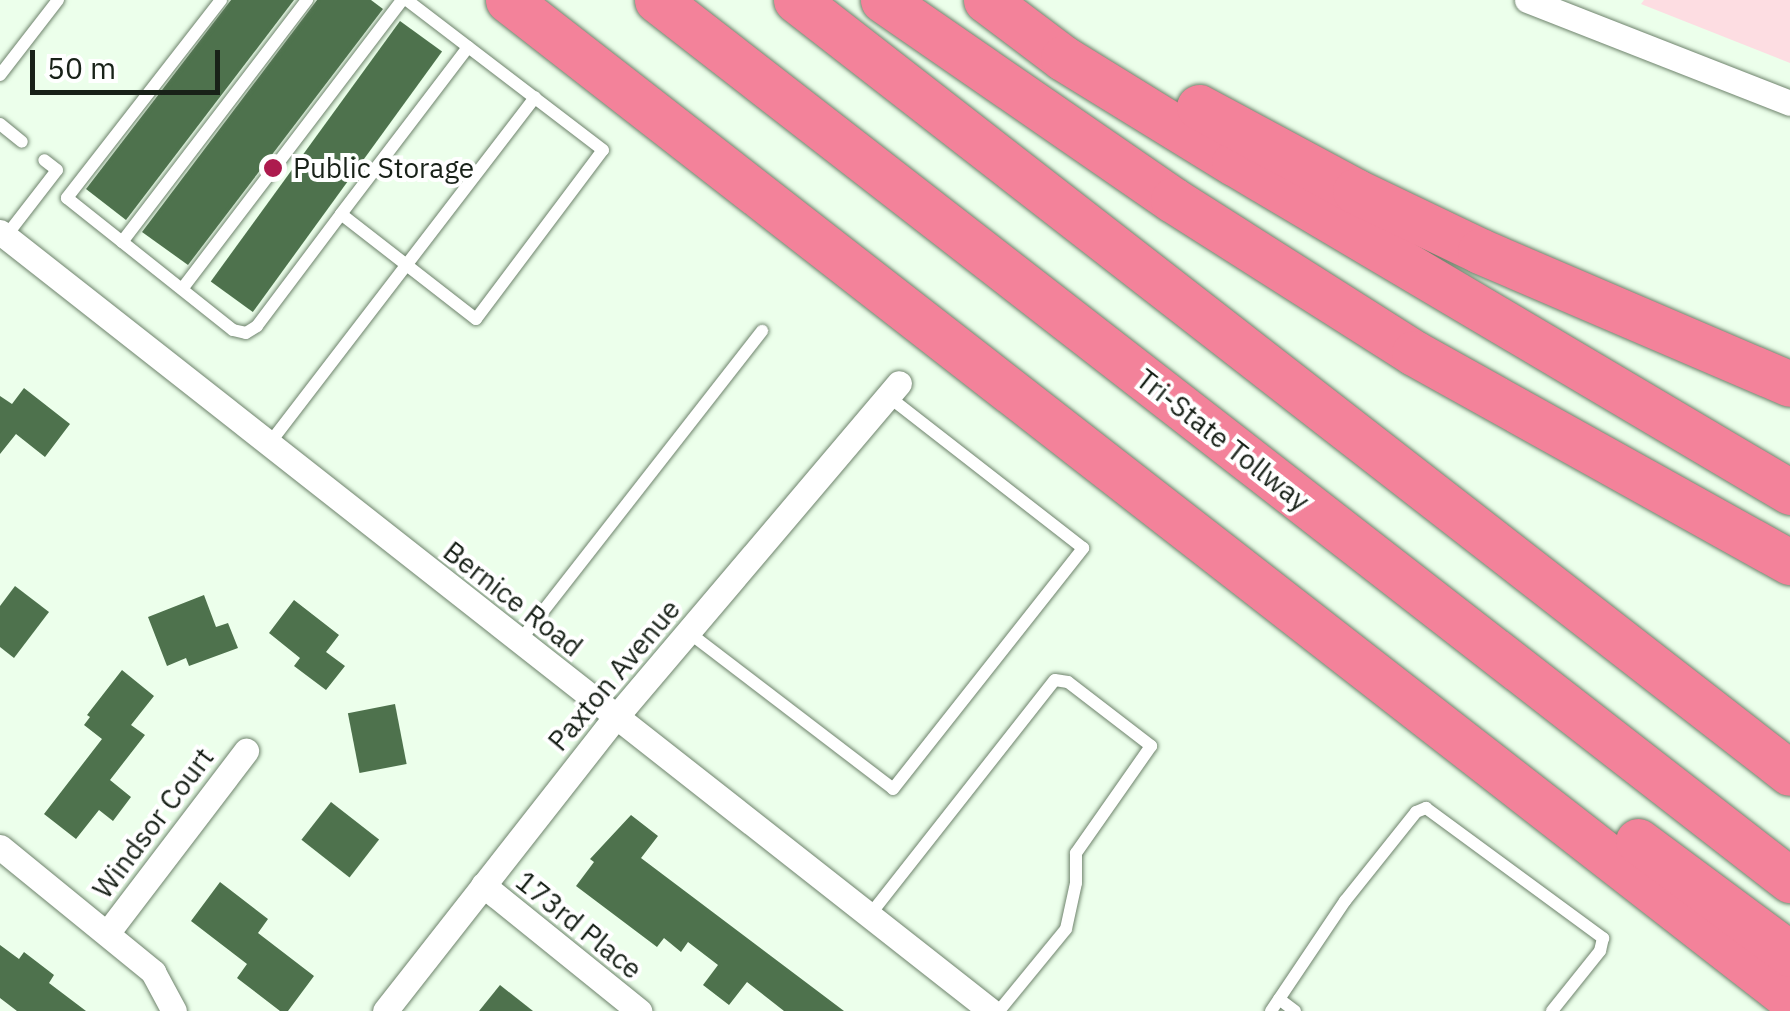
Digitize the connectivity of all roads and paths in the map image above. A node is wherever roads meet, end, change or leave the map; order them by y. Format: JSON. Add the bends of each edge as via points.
{"nodes":[{"id":1,"x":58,"y":0,"type":"edge"},
{"id":2,"x":221,"y":0,"type":"edge"},
{"id":3,"x":307,"y":0,"type":"edge"},
{"id":4,"x":404,"y":0,"type":"edge"},
{"id":5,"x":508,"y":0,"type":"edge"},
{"id":6,"x":657,"y":0,"type":"edge"},
{"id":7,"x":796,"y":0,"type":"edge"},
{"id":8,"x":883,"y":0,"type":"edge"},
{"id":9,"x":986,"y":0,"type":"edge"},
{"id":10,"x":1020,"y":0,"type":"edge"},
{"id":11,"x":1527,"y":0,"type":"edge"},
{"id":12,"x":468,"y":46,"type":"junction"},
{"id":13,"x":0,"y":75,"type":"edge"},
{"id":14,"x":535,"y":98,"type":"junction"},
{"id":15,"x":1790,"y":102,"type":"edge"},
{"id":16,"x":0,"y":124,"type":"edge"},
{"id":17,"x":22,"y":142,"type":"dead end"},
{"id":18,"x":44,"y":160,"type":"dead end"},
{"id":19,"x":341,"y":214,"type":"junction"},
{"id":20,"x":3,"y":234,"type":"edge"},
{"id":21,"x":122,"y":242,"type":"junction"},
{"id":22,"x":407,"y":265,"type":"junction"},
{"id":23,"x":182,"y":289,"type":"junction"},
{"id":24,"x":762,"y":331,"type":"dead end"},
{"id":25,"x":1790,"y":384,"type":"edge"},
{"id":26,"x":893,"y":390,"type":"joint"},
{"id":27,"x":269,"y":444,"type":"junction"},
{"id":28,"x":1790,"y":492,"type":"edge"},
{"id":29,"x":1790,"y":562,"type":"edge"},
{"id":30,"x":688,"y":632,"type":"junction"},
{"id":31,"x":518,"y":642,"type":"junction"},
{"id":32,"x":1343,"y":650,"type":"junction"},
{"id":33,"x":616,"y":718,"type":"junction"},
{"id":34,"x":246,"y":752,"type":"dead end"},
{"id":35,"x":1790,"y":773,"type":"edge"},
{"id":36,"x":0,"y":847,"type":"edge"},
{"id":37,"x":1790,"y":880,"type":"edge"},
{"id":38,"x":483,"y":884,"type":"junction"},
{"id":39,"x":868,"y":916,"type":"junction"},
{"id":40,"x":108,"y":932,"type":"junction"},
{"id":41,"x":1790,"y":954,"type":"edge"},
{"id":42,"x":1790,"y":998,"type":"edge"},
{"id":43,"x":1275,"y":1005,"type":"edge"},
{"id":44,"x":174,"y":1011,"type":"edge"},
{"id":45,"x":385,"y":1011,"type":"edge"},
{"id":46,"x":639,"y":1011,"type":"edge"},
{"id":47,"x":991,"y":1011,"type":"edge"},
{"id":48,"x":999,"y":1011,"type":"edge"},
{"id":49,"x":1294,"y":1011,"type":"edge"},
{"id":50,"x":1552,"y":1011,"type":"edge"}],
"edges":[{"from":1,"to":13,"type":"lane"},
{"from":2,"to":21,"type":"lane","via":[[66,198]]},
{"from":3,"to":21,"type":"lane"},
{"from":4,"to":12,"type":"lane"},
{"from":4,"to":23,"type":"lane"},
{"from":5,"to":32,"type":"highway"},
{"from":6,"to":37,"type":"highway","name":"Tri-State Tollway"},
{"from":7,"to":35,"type":"highway"},
{"from":8,"to":29,"type":"highway","via":[[1173,200],[1398,343]]},
{"from":9,"to":28,"type":"highway","via":[[1063,58],[1172,125]]},
{"from":10,"to":25,"type":"highway","via":[[1355,191]]},
{"from":11,"to":15,"type":"street"},
{"from":12,"to":14,"type":"lane"},
{"from":12,"to":19,"type":"lane"},
{"from":14,"to":22,"type":"lane"},
{"from":14,"to":22,"type":"lane","via":[[602,150],[476,319]]},
{"from":16,"to":17,"type":"lane"},
{"from":18,"to":20,"type":"lane","via":[[56,170]]},
{"from":19,"to":22,"type":"lane"},
{"from":19,"to":23,"type":"lane","via":[[246,333]]},
{"from":20,"to":27,"type":"street","name":"Bernice Road"},
{"from":21,"to":23,"type":"lane"},
{"from":22,"to":27,"type":"lane"},
{"from":24,"to":31,"type":"lane"},
{"from":26,"to":30,"type":"street","name":"Paxton Avenue"},
{"from":26,"to":30,"type":"lane","via":[[1083,548],[893,789]]},
{"from":27,"to":31,"type":"street","name":"Bernice Road"},
{"from":30,"to":33,"type":"street","name":"Paxton Avenue"},
{"from":31,"to":33,"type":"street","name":"Bernice Road"},
{"from":32,"to":41,"type":"highway","via":[[1604,815]]},
{"from":32,"to":42,"type":"highway"},
{"from":33,"to":38,"type":"street","name":"Paxton Avenue"},
{"from":33,"to":39,"type":"street","name":"Bernice Road"},
{"from":34,"to":40,"type":"street","name":"Windsor Court"},
{"from":36,"to":40,"type":"street"},
{"from":38,"to":45,"type":"street","name":"Paxton Avenue"},
{"from":38,"to":46,"type":"street","name":"173rd Place"},
{"from":39,"to":47,"type":"street","name":"Bernice Road"},
{"from":39,"to":48,"type":"lane","via":[[1055,680],[1068,682],[1151,746],[1076,853],[1066,929]]},
{"from":40,"to":44,"type":"street","via":[[153,972]]},
{"from":43,"to":49,"type":"lane"},
{"from":43,"to":50,"type":"lane","via":[[1346,901],[1426,808],[1604,938]]}]}
